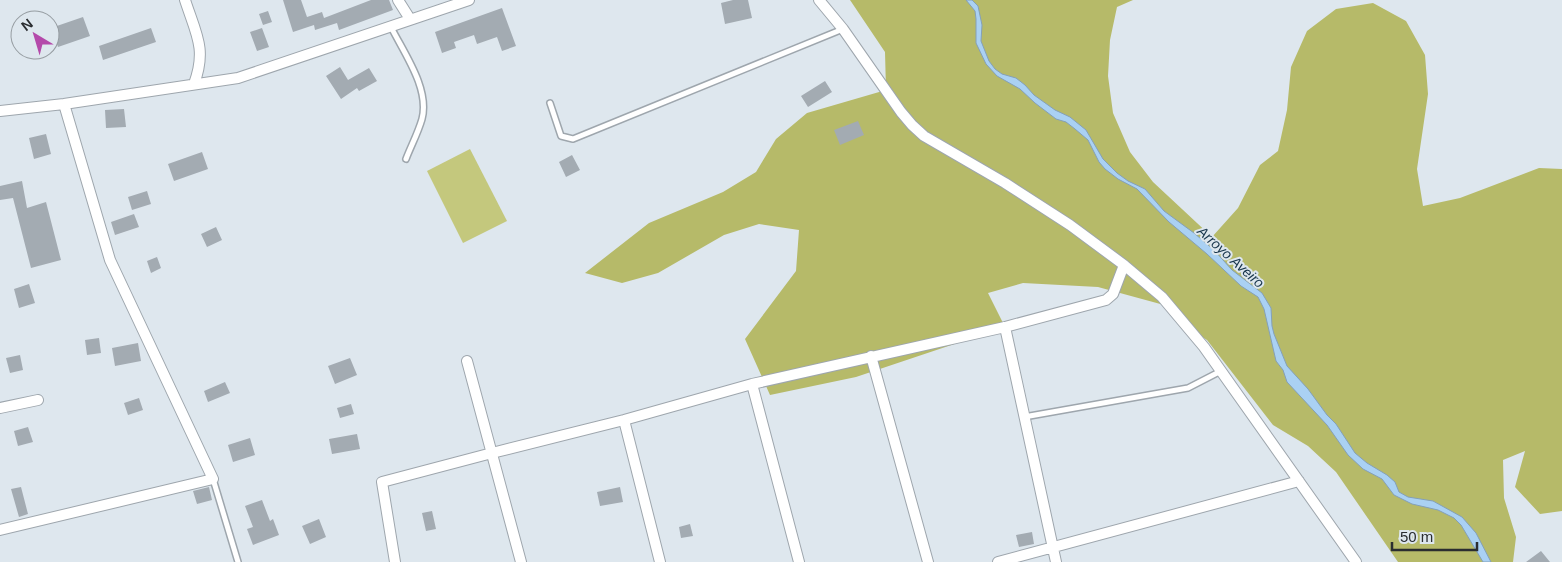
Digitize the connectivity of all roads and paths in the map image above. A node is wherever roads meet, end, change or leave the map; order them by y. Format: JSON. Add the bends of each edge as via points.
{"nodes":[{"id":1,"x":185,"y":0,"type":"edge"},
{"id":2,"x":398,"y":0,"type":"edge"},
{"id":3,"x":468,"y":0,"type":"edge"},
{"id":4,"x":819,"y":0,"type":"edge"},
{"id":5,"x":410,"y":19,"type":"junction"},
{"id":6,"x":391,"y":27,"type":"junction"},
{"id":7,"x":843,"y":30,"type":"junction"},
{"id":8,"x":194,"y":84,"type":"junction"},
{"id":9,"x":550,"y":103,"type":"dead end"},
{"id":10,"x":64,"y":104,"type":"junction"},
{"id":11,"x":0,"y":110,"type":"edge"},
{"id":12,"x":406,"y":159,"type":"dead end"},
{"id":13,"x":1124,"y":265,"type":"junction"},
{"id":14,"x":1004,"y":327,"type":"junction"},
{"id":15,"x":871,"y":356,"type":"junction"},
{"id":16,"x":467,"y":361,"type":"dead end"},
{"id":17,"x":1221,"y":371,"type":"junction"},
{"id":18,"x":752,"y":384,"type":"junction"},
{"id":19,"x":38,"y":400,"type":"dead end"},
{"id":20,"x":0,"y":408,"type":"edge"},
{"id":21,"x":1024,"y":417,"type":"junction"},
{"id":22,"x":624,"y":420,"type":"junction"},
{"id":23,"x":492,"y":453,"type":"junction"},
{"id":24,"x":213,"y":479,"type":"junction"},
{"id":25,"x":1299,"y":480,"type":"junction"},
{"id":26,"x":0,"y":530,"type":"edge"},
{"id":27,"x":1052,"y":548,"type":"junction"},
{"id":28,"x":238,"y":562,"type":"edge"},
{"id":29,"x":395,"y":562,"type":"edge"},
{"id":30,"x":521,"y":562,"type":"edge"},
{"id":31,"x":660,"y":562,"type":"edge"},
{"id":32,"x":799,"y":562,"type":"edge"},
{"id":33,"x":928,"y":562,"type":"edge"},
{"id":34,"x":998,"y":562,"type":"edge"},
{"id":35,"x":1056,"y":562,"type":"edge"},
{"id":36,"x":1356,"y":562,"type":"edge"}],
"edges":[{"from":1,"to":8,"type":"street","via":[[201,48],[200,68]]},
{"from":2,"to":5,"type":"street"},
{"from":3,"to":5,"type":"street"},
{"from":4,"to":7,"type":"street"},
{"from":5,"to":6,"type":"street"},
{"from":6,"to":8,"type":"street","via":[[238,78]]},
{"from":6,"to":12,"type":"lane","via":[[420,84],[424,101],[422,118]]},
{"from":7,"to":9,"type":"lane","via":[[573,139],[561,136]]},
{"from":7,"to":13,"type":"street","via":[[901,112],[924,136],[1070,225]]},
{"from":8,"to":10,"type":"street"},
{"from":10,"to":11,"type":"street"},
{"from":10,"to":24,"type":"street","via":[[110,260]]},
{"from":13,"to":14,"type":"street","via":[[1113,294],[1106,300]]},
{"from":13,"to":17,"type":"street","via":[[1162,298]]},
{"from":14,"to":15,"type":"street"},
{"from":14,"to":21,"type":"street"},
{"from":15,"to":18,"type":"street"},
{"from":15,"to":33,"type":"street"},
{"from":16,"to":23,"type":"street"},
{"from":17,"to":21,"type":"lane","via":[[1188,388]]},
{"from":17,"to":25,"type":"street"},
{"from":18,"to":22,"type":"street"},
{"from":18,"to":32,"type":"street"},
{"from":19,"to":20,"type":"street"},
{"from":21,"to":27,"type":"street"},
{"from":22,"to":23,"type":"street"},
{"from":22,"to":31,"type":"street"},
{"from":23,"to":29,"type":"street","via":[[382,482]]},
{"from":23,"to":30,"type":"street"},
{"from":24,"to":26,"type":"street"},
{"from":24,"to":28,"type":"lane"},
{"from":25,"to":27,"type":"street"},
{"from":25,"to":36,"type":"street"},
{"from":27,"to":34,"type":"street"},
{"from":27,"to":35,"type":"street"}]}
